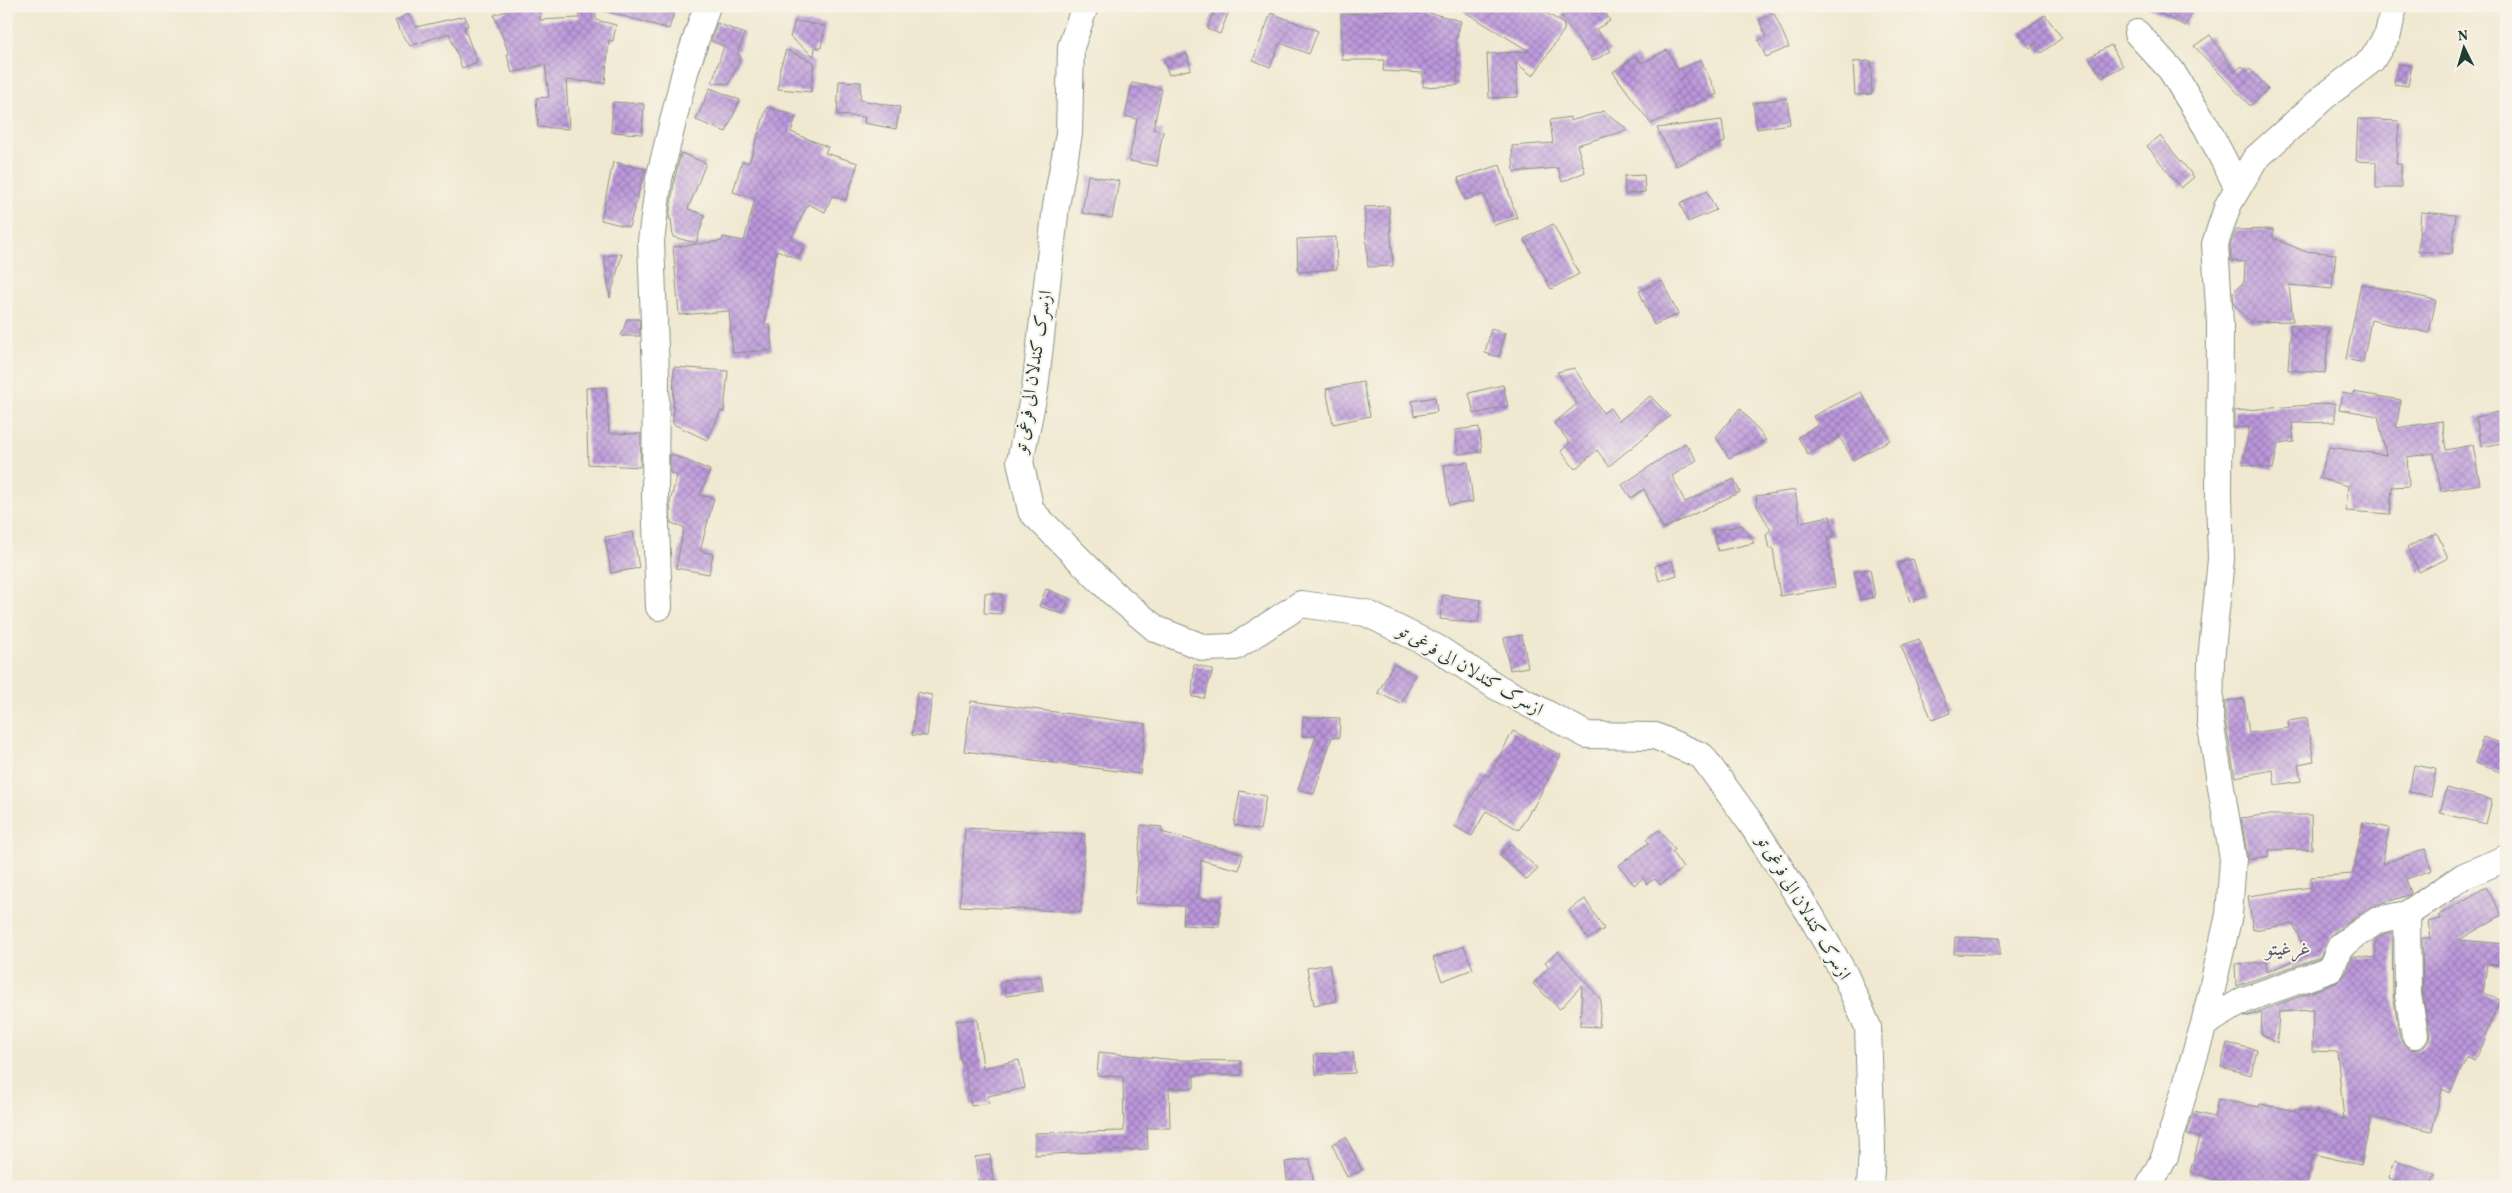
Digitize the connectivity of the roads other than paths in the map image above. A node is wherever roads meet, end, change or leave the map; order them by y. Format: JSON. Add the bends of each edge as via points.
{"nodes":[{"id":1,"x":707,"y":6,"type":"edge"},
{"id":2,"x":1085,"y":6,"type":"edge"},
{"id":3,"x":2394,"y":6,"type":"edge"},
{"id":4,"x":2137,"y":33,"type":"dead end"},
{"id":5,"x":2238,"y":188,"type":"junction"},
{"id":6,"x":659,"y":607,"type":"dead end"},
{"id":7,"x":2506,"y":858,"type":"edge"},
{"id":8,"x":2407,"y":914,"type":"junction"},
{"id":9,"x":2204,"y":1024,"type":"junction"},
{"id":10,"x":2415,"y":1035,"type":"dead end"},
{"id":11,"x":1875,"y":1182,"type":"edge"},
{"id":12,"x":2149,"y":1187,"type":"edge"}],
"edges":[{"from":1,"to":6,"type":"street","via":[[685,72],[664,160],[651,241]]},
{"from":2,"to":11,"type":"street","name":"ازسرک کندلان الی فرغی تو","via":[[1071,47],[1069,134],[1056,206],[1035,389],[1020,461],[1031,512],[1112,592],[1156,629],[1205,648],[1235,648],[1301,604],[1366,613],[1437,648],[1497,687],[1587,735],[1656,736],[1702,756],[1810,914],[1845,975],[1868,1027]]},
{"from":3,"to":5,"type":"street","via":[[2388,34],[2372,60],[2255,158]]},
{"from":4,"to":5,"type":"street","via":[[2171,70],[2207,128]]},
{"from":5,"to":9,"type":"street","via":[[2215,244],[2220,323],[2221,559],[2211,660],[2210,720],[2233,858],[2229,915]]},
{"from":7,"to":8,"type":"street","via":[[2464,876]]},
{"from":8,"to":9,"type":"street","via":[[2378,920],[2340,946],[2330,969],[2244,1000]]},
{"from":8,"to":10,"type":"street","via":[[2408,995]]},
{"from":9,"to":12,"type":"street","via":[[2165,1156]]}]}
